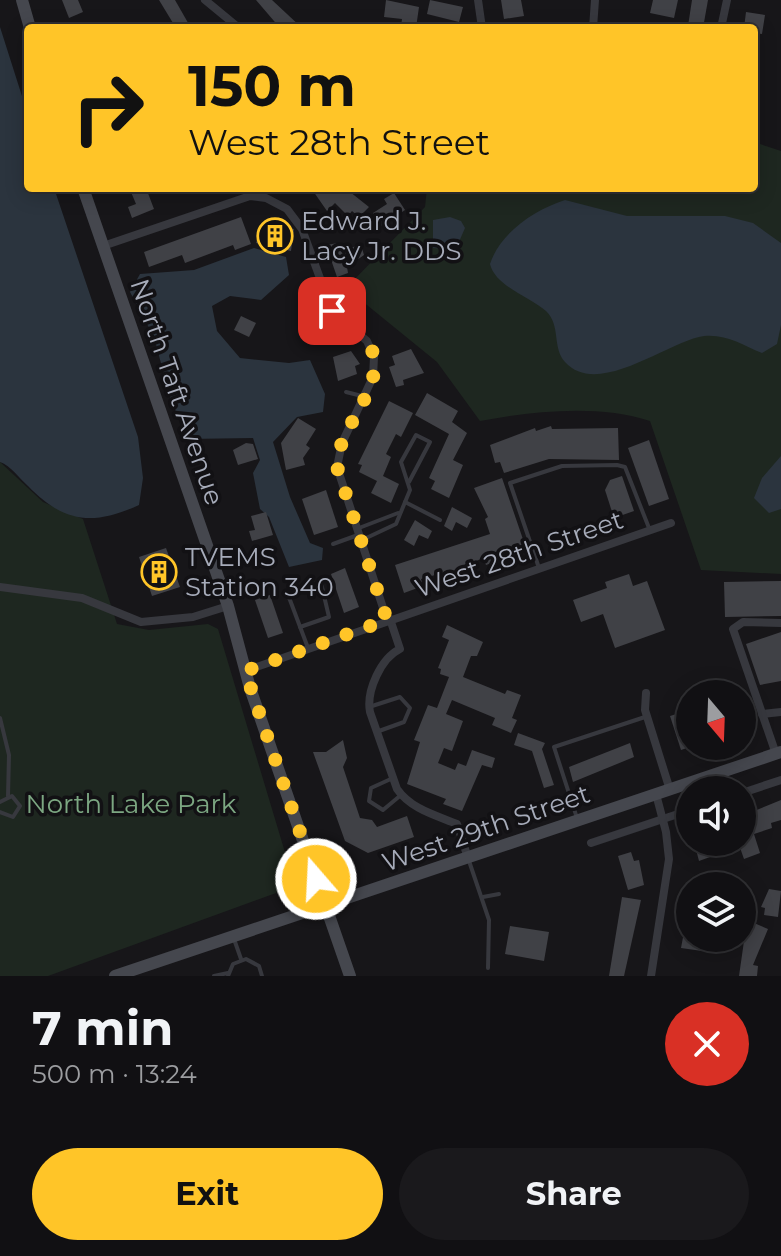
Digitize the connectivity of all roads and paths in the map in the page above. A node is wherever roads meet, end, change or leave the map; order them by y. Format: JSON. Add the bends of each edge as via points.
{"nodes":[{"id":1,"x":22,"y":0,"type":"edge"},
{"id":2,"x":205,"y":0,"type":"edge"},
{"id":3,"x":478,"y":0,"type":"edge"},
{"id":4,"x":595,"y":0,"type":"edge"},
{"id":5,"x":727,"y":0,"type":"edge"},
{"id":6,"x":29,"y":24,"type":"edge"},
{"id":7,"x":234,"y":24,"type":"edge"},
{"id":8,"x":481,"y":24,"type":"edge"},
{"id":9,"x":593,"y":24,"type":"edge"},
{"id":10,"x":722,"y":24,"type":"edge"},
{"id":11,"x":84,"y":192,"type":"edge"},
{"id":12,"x":103,"y":246,"type":"junction"},
{"id":13,"x":354,"y":329,"type":"junction"},
{"id":14,"x":324,"y":342,"type":"dead end"},
{"id":15,"x":346,"y":392,"type":"dead end"},
{"id":16,"x":364,"y":396,"type":"junction"},
{"id":17,"x":409,"y":482,"type":"junction"},
{"id":18,"x":405,"y":502,"type":"junction"},
{"id":19,"x":398,"y":513,"type":"junction"},
{"id":20,"x":440,"y":520,"type":"dead end"},
{"id":21,"x":671,"y":523,"type":"dead end"},
{"id":22,"x":650,"y":530,"type":"junction"},
{"id":23,"x":360,"y":535,"type":"junction"},
{"id":24,"x":333,"y":544,"type":"dead end"},
{"id":25,"x":539,"y":568,"type":"junction"},
{"id":26,"x":321,"y":583,"type":"dead end"},
{"id":27,"x":0,"y":587,"type":"edge"},
{"id":28,"x":287,"y":592,"type":"dead end"},
{"id":29,"x":228,"y":606,"type":"junction"},
{"id":30,"x":388,"y":620,"type":"junction"},
{"id":31,"x":781,"y":623,"type":"edge"},
{"id":32,"x":300,"y":627,"type":"junction"},
{"id":33,"x":308,"y":648,"type":"junction"},
{"id":34,"x":245,"y":671,"type":"junction"},
{"id":35,"x":646,"y":693,"type":"dead end"},
{"id":36,"x":369,"y":707,"type":"junction"},
{"id":37,"x":781,"y":712,"type":"edge"},
{"id":38,"x":762,"y":714,"type":"junction"},
{"id":39,"x":647,"y":716,"type":"junction"},
{"id":40,"x":0,"y":718,"type":"edge"},
{"id":41,"x":377,"y":732,"type":"junction"},
{"id":42,"x":778,"y":753,"type":"edge"},
{"id":43,"x":393,"y":778,"type":"junction"},
{"id":44,"x":781,"y":780,"type":"edge"},
{"id":45,"x":756,"y":788,"type":"edge"},
{"id":46,"x":670,"y":790,"type":"junction"},
{"id":47,"x":656,"y":794,"type":"junction"},
{"id":48,"x":401,"y":795,"type":"junction"},
{"id":49,"x":8,"y":796,"type":"junction"},
{"id":50,"x":0,"y":802,"type":"edge"},
{"id":51,"x":0,"y":812,"type":"edge"},
{"id":52,"x":676,"y":815,"type":"edge"},
{"id":53,"x":663,"y":819,"type":"junction"},
{"id":54,"x":578,"y":821,"type":"junction"},
{"id":55,"x":591,"y":843,"type":"dead end"},
{"id":56,"x":468,"y":858,"type":"junction"},
{"id":57,"x":499,"y":894,"type":"dead end"},
{"id":58,"x":483,"y":897,"type":"junction"},
{"id":59,"x":326,"y":906,"type":"junction"},
{"id":60,"x":233,"y":936,"type":"junction"},
{"id":61,"x":241,"y":959,"type":"junction"},
{"id":62,"x":488,"y":968,"type":"dead end"},
{"id":63,"x":132,"y":973,"type":"edge"},
{"id":64,"x":228,"y":974,"type":"edge"},
{"id":65,"x":115,"y":976,"type":"edge"},
{"id":66,"x":214,"y":976,"type":"edge"},
{"id":67,"x":262,"y":976,"type":"edge"},
{"id":68,"x":350,"y":976,"type":"edge"},
{"id":69,"x":651,"y":976,"type":"edge"}],
"edges":[{"from":1,"to":6,"type":"main road"},
{"from":2,"to":7,"type":"street"},
{"from":3,"to":8,"type":"street"},
{"from":4,"to":9,"type":"street"},
{"from":5,"to":10,"type":"street"},
{"from":11,"to":12,"type":"main road","name":"North Taft Avenue"},
{"from":12,"to":13,"type":"street","via":[[241,198],[266,198],[298,222],[332,311]]},
{"from":12,"to":29,"type":"main road","name":"North Taft Avenue"},
{"from":13,"to":14,"type":"lane"},
{"from":13,"to":16,"type":"street","via":[[374,357]]},
{"from":15,"to":16,"type":"lane"},
{"from":16,"to":23,"type":"street","via":[[337,458]]},
{"from":17,"to":17,"type":"lane","via":[[401,462],[416,435],[430,442]]},
{"from":17,"to":18,"type":"lane"},
{"from":18,"to":19,"type":"lane"},
{"from":18,"to":20,"type":"lane"},
{"from":19,"to":23,"type":"lane"},
{"from":19,"to":23,"type":"lane","via":[[392,529]]},
{"from":21,"to":22,"type":"street","name":"West 28th Street"},
{"from":22,"to":25,"type":"street","name":"West 28th Street"},
{"from":22,"to":25,"type":"lane","via":[[625,467],[562,466],[510,483]]},
{"from":23,"to":24,"type":"lane"},
{"from":23,"to":30,"type":"street"},
{"from":25,"to":30,"type":"street","name":"West 28th Street"},
{"from":26,"to":32,"type":"lane","via":[[329,617]]},
{"from":27,"to":29,"type":"street","via":[[82,598],[141,622],[193,617]]},
{"from":28,"to":32,"type":"lane"},
{"from":29,"to":34,"type":"main road","name":"North Taft Avenue"},
{"from":30,"to":33,"type":"street","name":"West 28th Street"},
{"from":30,"to":36,"type":"street","via":[[400,649],[385,659]]},
{"from":31,"to":38,"type":"street","via":[[743,622],[733,629]]},
{"from":32,"to":33,"type":"lane"},
{"from":33,"to":34,"type":"street","name":"West 28th Street"},
{"from":34,"to":59,"type":"main road","name":"North Taft Avenue"},
{"from":35,"to":39,"type":"street"},
{"from":36,"to":41,"type":"street"},
{"from":36,"to":41,"type":"lane","via":[[400,697],[410,708],[404,722]]},
{"from":37,"to":38,"type":"street"},
{"from":38,"to":42,"type":"street"},
{"from":39,"to":46,"type":"street"},
{"from":39,"to":54,"type":"lane","via":[[554,747]]},
{"from":40,"to":49,"type":"lane","via":[[9,755]]},
{"from":41,"to":43,"type":"street"},
{"from":42,"to":46,"type":"main road","name":"West 29th Street"},
{"from":43,"to":48,"type":"street"},
{"from":43,"to":48,"type":"lane","via":[[371,788],[369,801],[383,810]]},
{"from":44,"to":45,"type":"street"},
{"from":46,"to":47,"type":"main road","name":"West 29th Street"},
{"from":47,"to":53,"type":"street"},
{"from":47,"to":54,"type":"main road","name":"West 29th Street"},
{"from":48,"to":56,"type":"street","via":[[457,824]]},
{"from":49,"to":50,"type":"lane"},
{"from":49,"to":51,"type":"lane","via":[[18,800],[18,813],[10,818]]},
{"from":52,"to":53,"type":"street","name":"West 29th Street"},
{"from":53,"to":55,"type":"street","name":"West 29th Street"},
{"from":53,"to":69,"type":"street","via":[[669,859]]},
{"from":54,"to":56,"type":"main road","name":"West 29th Street"},
{"from":56,"to":58,"type":"lane"},
{"from":56,"to":59,"type":"main road","name":"West 29th Street"},
{"from":57,"to":58,"type":"lane"},
{"from":58,"to":62,"type":"lane","via":[[490,935]]},
{"from":59,"to":60,"type":"main road","name":"West 29th Street"},
{"from":59,"to":68,"type":"main road","name":"North Taft Avenue"},
{"from":60,"to":61,"type":"lane"},
{"from":60,"to":63,"type":"main road","name":"West 29th Street"},
{"from":61,"to":64,"type":"lane"},
{"from":61,"to":67,"type":"lane","via":[[255,962]]},
{"from":63,"to":65,"type":"main road","name":"West 29th Street"},
{"from":64,"to":66,"type":"lane"}]}
